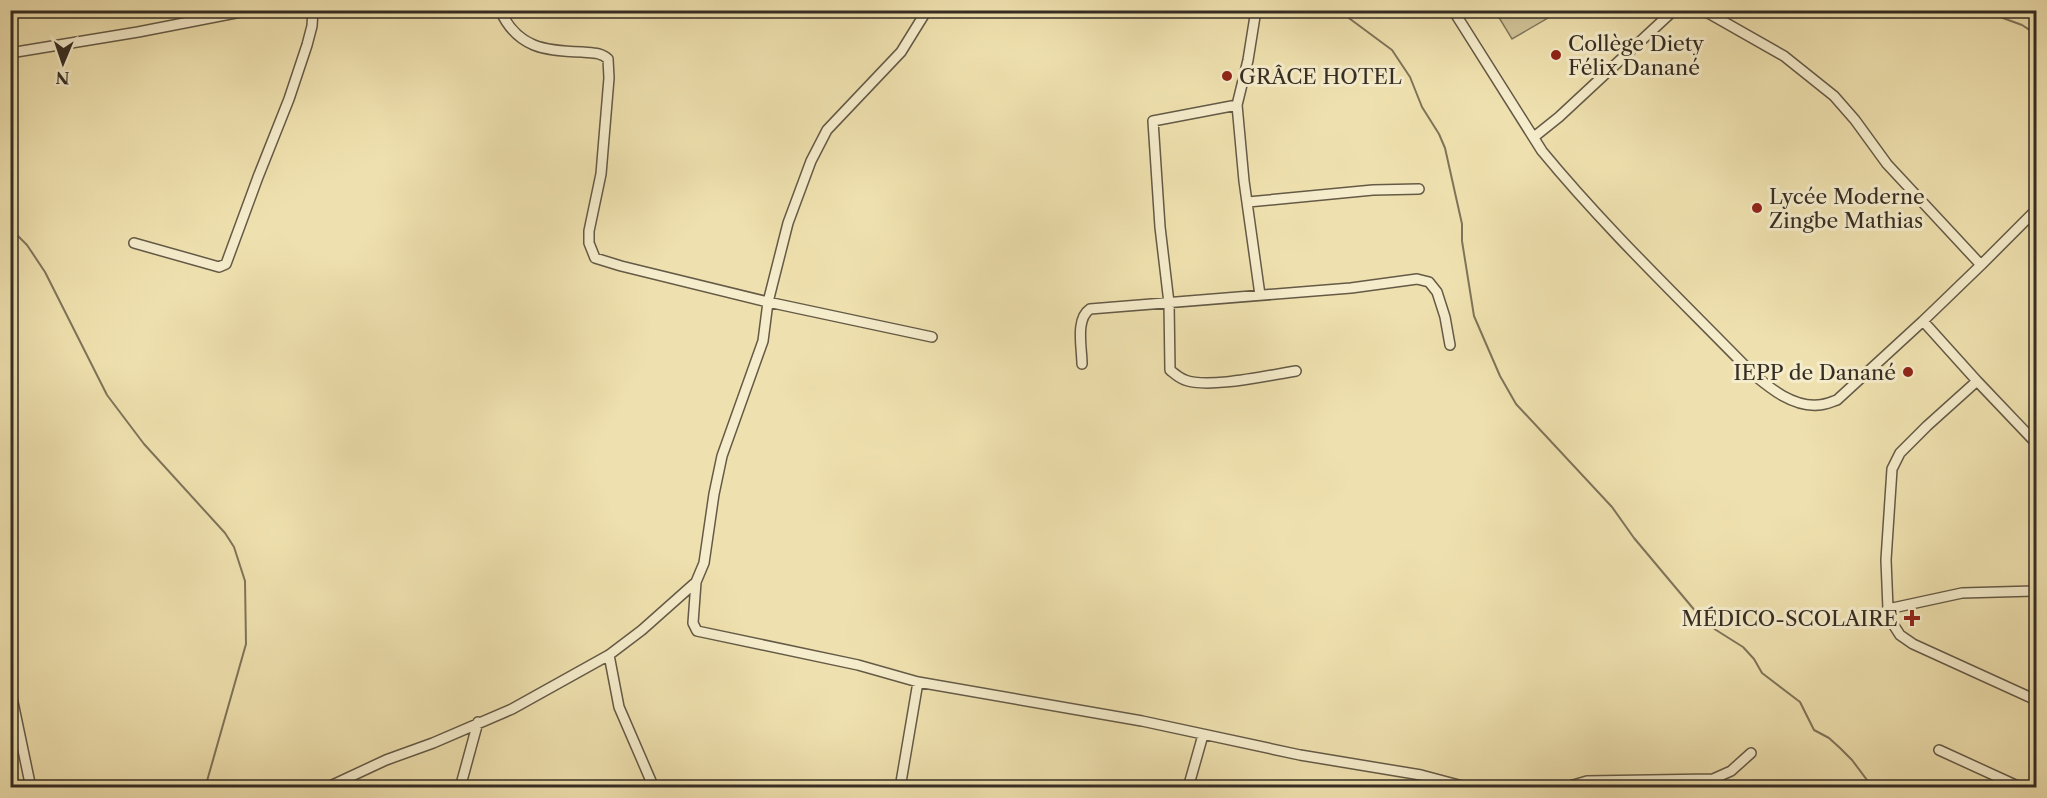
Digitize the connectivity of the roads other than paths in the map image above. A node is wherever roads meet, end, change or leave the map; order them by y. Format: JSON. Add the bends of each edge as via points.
{"nodes":[{"id":1,"x":251,"y":10,"type":"edge"},
{"id":2,"x":313,"y":10,"type":"edge"},
{"id":3,"x":500,"y":10,"type":"edge"},
{"id":4,"x":927,"y":10,"type":"edge"},
{"id":5,"x":1256,"y":10,"type":"edge"},
{"id":6,"x":1453,"y":10,"type":"edge"},
{"id":7,"x":1674,"y":10,"type":"edge"},
{"id":8,"x":1702,"y":10,"type":"edge"},
{"id":9,"x":10,"y":53,"type":"edge"},
{"id":10,"x":1237,"y":105,"type":"junction"},
{"id":11,"x":1534,"y":137,"type":"junction"},
{"id":12,"x":1419,"y":189,"type":"dead end"},
{"id":13,"x":1248,"y":202,"type":"junction"},
{"id":14,"x":2037,"y":210,"type":"edge"},
{"id":15,"x":134,"y":243,"type":"dead end"},
{"id":16,"x":1981,"y":265,"type":"junction"},
{"id":17,"x":1260,"y":295,"type":"junction"},
{"id":18,"x":768,"y":302,"type":"junction"},
{"id":19,"x":1169,"y":303,"type":"junction"},
{"id":20,"x":1923,"y":321,"type":"junction"},
{"id":21,"x":932,"y":338,"type":"dead end"},
{"id":22,"x":1450,"y":345,"type":"dead end"},
{"id":23,"x":1082,"y":364,"type":"dead end"},
{"id":24,"x":1296,"y":371,"type":"dead end"},
{"id":25,"x":1977,"y":381,"type":"junction"},
{"id":26,"x":2035,"y":438,"type":"edge"},
{"id":27,"x":696,"y":582,"type":"junction"},
{"id":28,"x":2037,"y":591,"type":"edge"},
{"id":29,"x":1888,"y":609,"type":"junction"},
{"id":30,"x":609,"y":655,"type":"junction"},
{"id":31,"x":918,"y":682,"type":"junction"},
{"id":32,"x":10,"y":688,"type":"edge"},
{"id":33,"x":2037,"y":700,"type":"edge"},
{"id":34,"x":478,"y":722,"type":"junction"},
{"id":35,"x":1203,"y":735,"type":"junction"},
{"id":36,"x":1939,"y":750,"type":"dead end"},
{"id":37,"x":1751,"y":753,"type":"dead end"},
{"id":38,"x":31,"y":788,"type":"edge"},
{"id":39,"x":326,"y":788,"type":"edge"},
{"id":40,"x":460,"y":788,"type":"edge"},
{"id":41,"x":654,"y":788,"type":"edge"},
{"id":42,"x":900,"y":788,"type":"edge"},
{"id":43,"x":1188,"y":788,"type":"edge"},
{"id":44,"x":1470,"y":788,"type":"edge"},
{"id":45,"x":1563,"y":788,"type":"edge"},
{"id":46,"x":2022,"y":788,"type":"edge"}],
"edges":[{"from":1,"to":9,"type":"street"},
{"from":2,"to":15,"type":"street","via":[[307,45],[289,99],[226,264],[219,267]]},
{"from":3,"to":18,"type":"street","via":[[514,34],[526,42],[553,51],[596,53],[608,59],[601,174],[589,231],[595,258]]},
{"from":4,"to":18,"type":"street","via":[[901,52],[835,120],[820,141],[788,223]]},
{"from":5,"to":10,"type":"street"},
{"from":6,"to":11,"type":"street"},
{"from":7,"to":11,"type":"street"},
{"from":8,"to":16,"type":"street","via":[[1784,56],[1834,96],[1887,164]]},
{"from":10,"to":13,"type":"street"},
{"from":10,"to":19,"type":"street","via":[[1152,121]]},
{"from":11,"to":20,"type":"street","via":[[1590,206],[1753,374],[1789,399],[1819,405],[1837,400]]},
{"from":12,"to":13,"type":"street"},
{"from":13,"to":17,"type":"street"},
{"from":14,"to":16,"type":"street"},
{"from":16,"to":20,"type":"street"},
{"from":17,"to":19,"type":"street"},
{"from":17,"to":22,"type":"street","via":[[1423,279],[1439,296]]},
{"from":18,"to":21,"type":"street"},
{"from":18,"to":27,"type":"street","via":[[761,349],[722,456],[704,563]]},
{"from":19,"to":23,"type":"street","via":[[1085,312],[1081,321]]},
{"from":19,"to":24,"type":"street","via":[[1170,370],[1182,379],[1227,381]]},
{"from":20,"to":25,"type":"street"},
{"from":25,"to":26,"type":"street"},
{"from":25,"to":29,"type":"street","via":[[1927,426],[1895,462],[1890,481],[1886,560]]},
{"from":27,"to":30,"type":"street"},
{"from":27,"to":31,"type":"street","via":[[693,623],[697,631],[858,665]]},
{"from":28,"to":29,"type":"street","via":[[1962,593]]},
{"from":29,"to":33,"type":"street","via":[[1900,635],[1913,644]]},
{"from":30,"to":34,"type":"street","via":[[512,709]]},
{"from":30,"to":41,"type":"street","via":[[619,707]]},
{"from":31,"to":35,"type":"street"},
{"from":31,"to":42,"type":"street"},
{"from":32,"to":38,"type":"street"},
{"from":34,"to":39,"type":"street"},
{"from":34,"to":40,"type":"street"},
{"from":35,"to":43,"type":"street"},
{"from":35,"to":44,"type":"street","via":[[1421,775]]},
{"from":36,"to":46,"type":"street"},
{"from":37,"to":45,"type":"street","via":[[1713,779],[1587,781]]}]}
